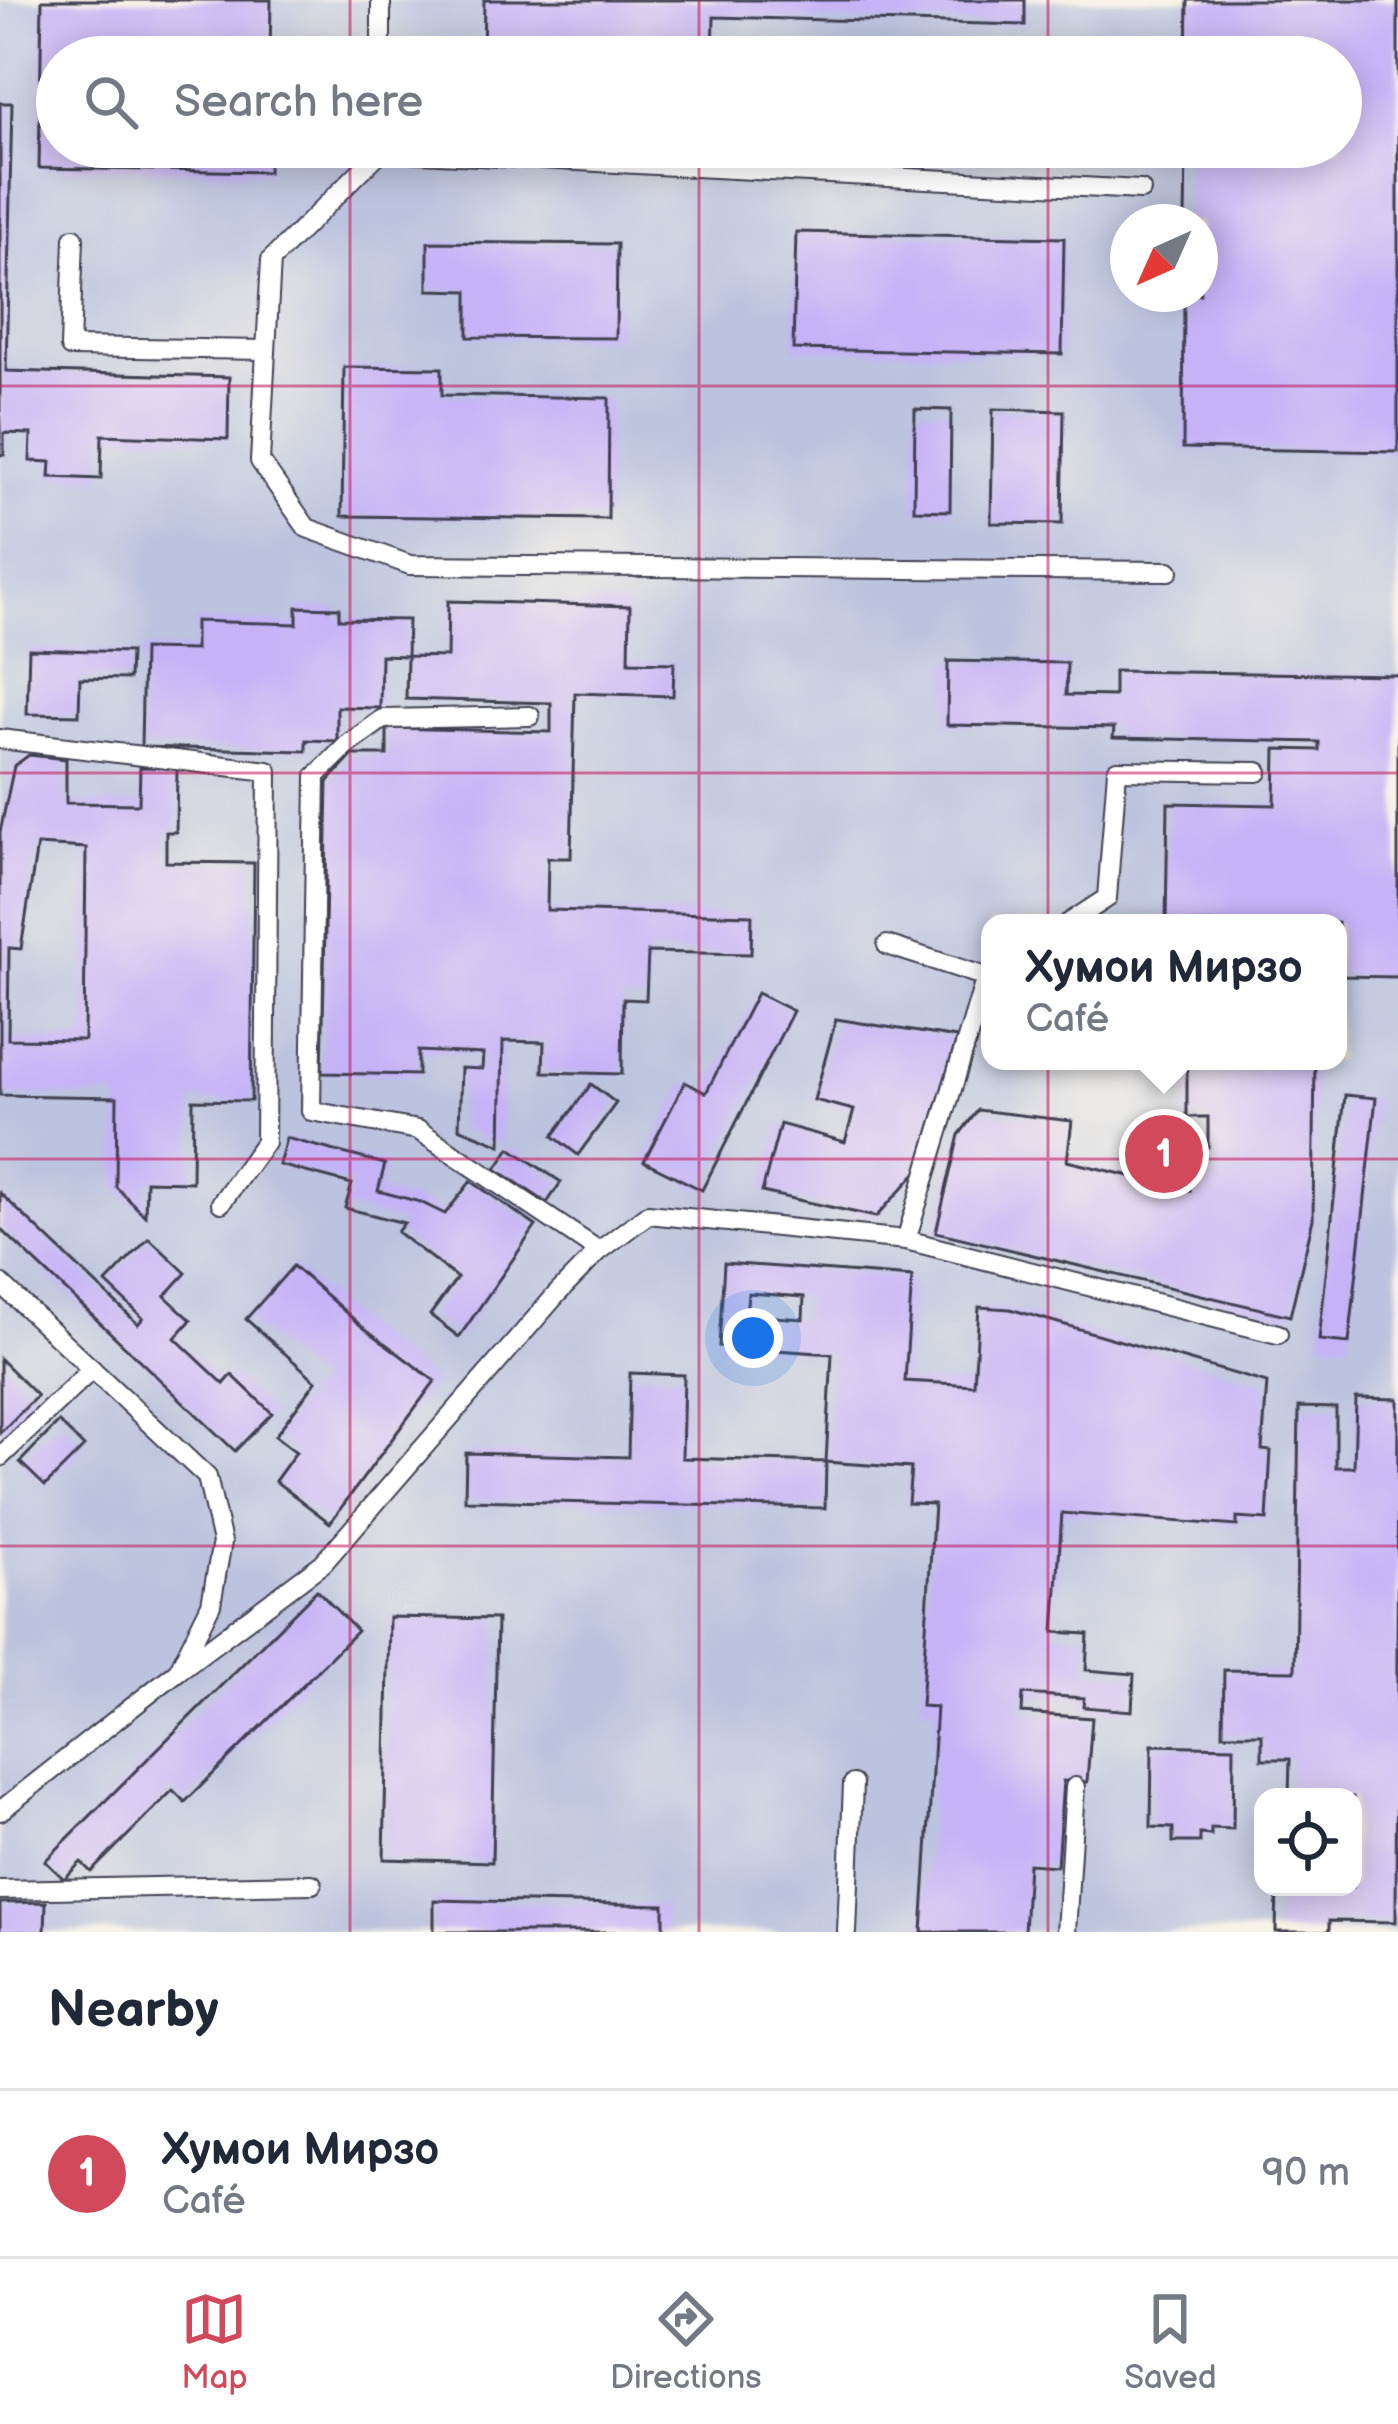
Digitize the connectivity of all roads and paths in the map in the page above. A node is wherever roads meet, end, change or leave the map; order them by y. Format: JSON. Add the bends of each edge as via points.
{"nodes":[{"id":1,"x":381,"y":0,"type":"edge"},
{"id":2,"x":381,"y":36,"type":"edge"},
{"id":3,"x":362,"y":168,"type":"edge"},
{"id":4,"x":733,"y":168,"type":"edge"},
{"id":5,"x":1141,"y":190,"type":"dead end"},
{"id":6,"x":74,"y":238,"type":"dead end"},
{"id":7,"x":266,"y":350,"type":"junction"},
{"id":8,"x":1169,"y":571,"type":"dead end"},
{"id":9,"x":530,"y":716,"type":"dead end"},
{"id":10,"x":0,"y":740,"type":"edge"},
{"id":11,"x":1258,"y":772,"type":"dead end"},
{"id":12,"x":1083,"y":914,"type":"edge"},
{"id":13,"x":887,"y":945,"type":"dead end"},
{"id":14,"x":981,"y":974,"type":"edge"},
{"id":15,"x":981,"y":999,"type":"edge"},
{"id":16,"x":221,"y":1203,"type":"dead end"},
{"id":17,"x":906,"y":1240,"type":"junction"},
{"id":18,"x":599,"y":1251,"type":"junction"},
{"id":19,"x":0,"y":1282,"type":"edge"},
{"id":20,"x":1278,"y":1334,"type":"dead end"},
{"id":21,"x":92,"y":1369,"type":"junction"},
{"id":22,"x":0,"y":1457,"type":"edge"},
{"id":23,"x":178,"y":1671,"type":"junction"},
{"id":24,"x":853,"y":1784,"type":"dead end"},
{"id":25,"x":1075,"y":1787,"type":"dead end"},
{"id":26,"x":0,"y":1811,"type":"edge"},
{"id":27,"x":312,"y":1884,"type":"dead end"},
{"id":28,"x":0,"y":1889,"type":"edge"},
{"id":29,"x":847,"y":1932,"type":"edge"},
{"id":30,"x":1066,"y":1932,"type":"edge"}],
"edges":[{"from":1,"to":2,"type":"lane"},
{"from":3,"to":7,"type":"lane","via":[[271,260]]},
{"from":4,"to":5,"type":"lane"},
{"from":6,"to":7,"type":"lane","via":[[70,347]]},
{"from":7,"to":8,"type":"lane","via":[[260,461],[307,529],[410,565]]},
{"from":9,"to":18,"type":"lane","via":[[383,719],[316,776],[311,1111],[418,1130]]},
{"from":10,"to":16,"type":"lane","via":[[268,771],[266,1142]]},
{"from":11,"to":12,"type":"lane","via":[[1117,770],[1107,898]]},
{"from":13,"to":14,"type":"lane"},
{"from":15,"to":17,"type":"lane"},
{"from":17,"to":18,"type":"lane","via":[[648,1214]]},
{"from":17,"to":20,"type":"lane"},
{"from":18,"to":23,"type":"lane","via":[[323,1563]]},
{"from":19,"to":21,"type":"lane"},
{"from":21,"to":22,"type":"lane"},
{"from":21,"to":23,"type":"lane","via":[[207,1477],[222,1542],[211,1604]]},
{"from":23,"to":26,"type":"lane"},
{"from":24,"to":29,"type":"lane"},
{"from":25,"to":30,"type":"lane"},
{"from":27,"to":28,"type":"lane"}]}
